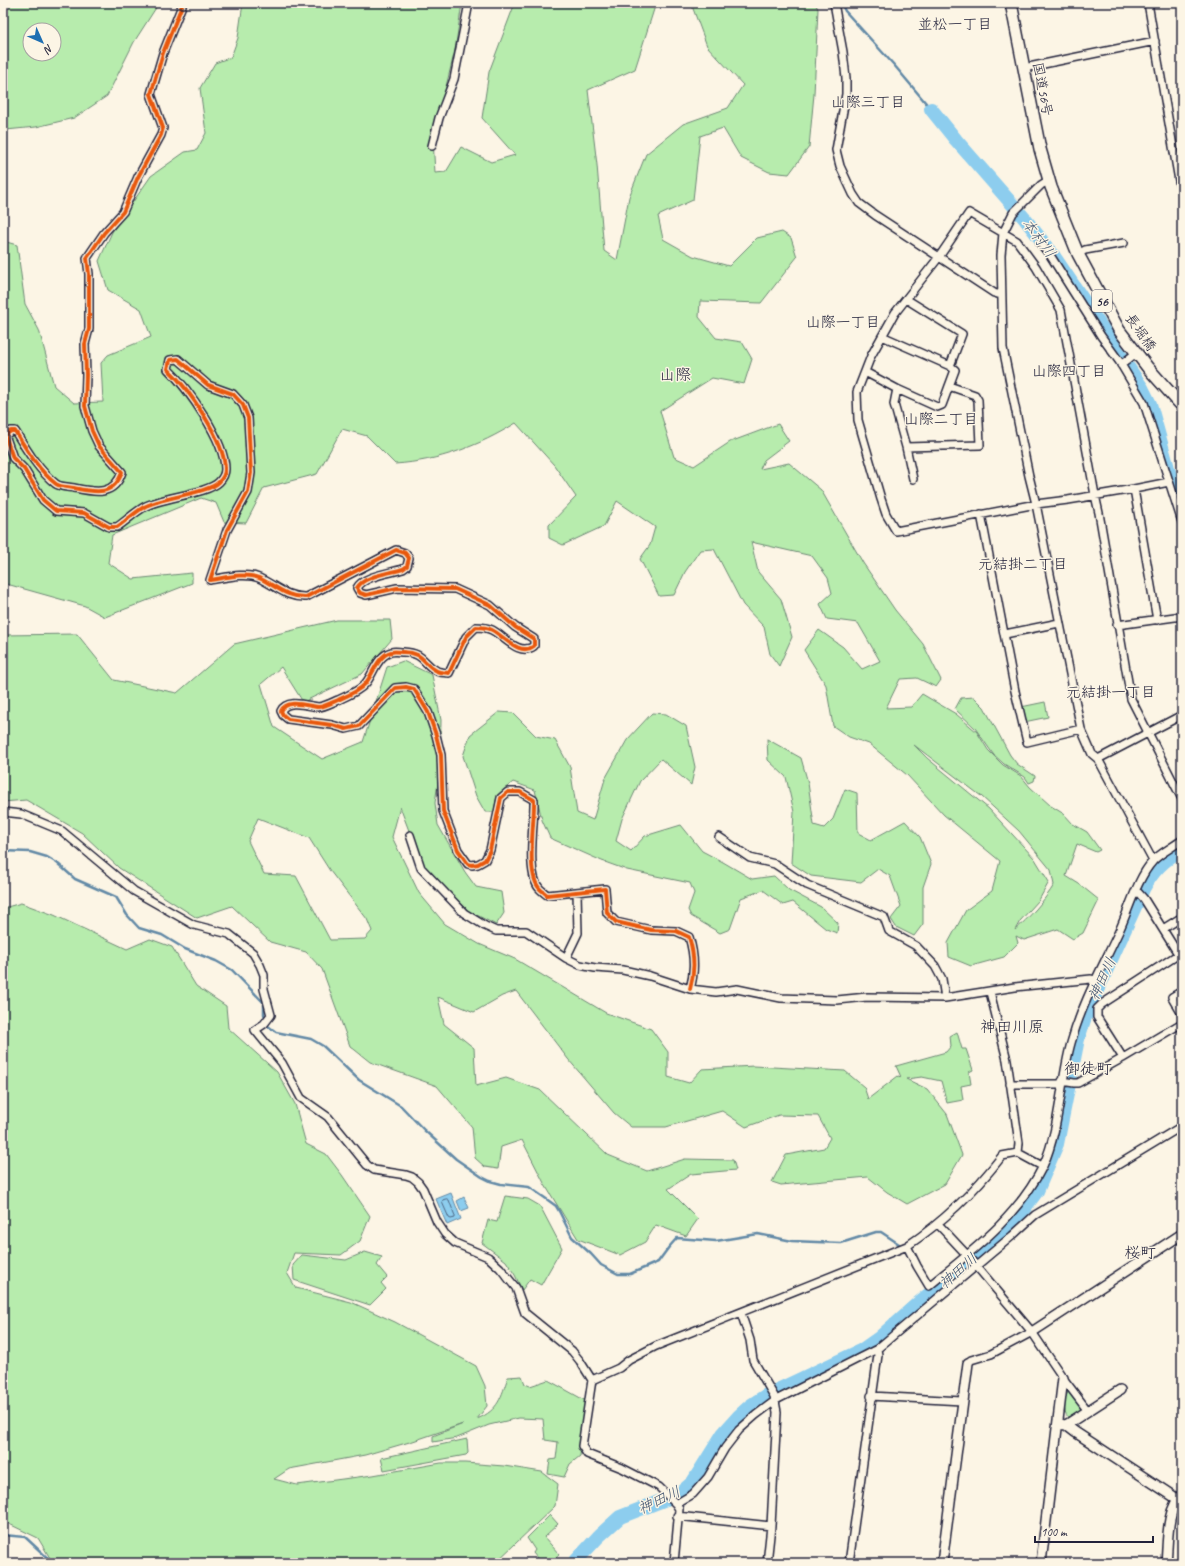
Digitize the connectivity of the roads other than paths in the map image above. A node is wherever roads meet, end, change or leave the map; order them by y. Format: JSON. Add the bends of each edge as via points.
{"nodes":[{"id":1,"x":183,"y":3,"type":"edge"},
{"id":2,"x":469,"y":3,"type":"edge"},
{"id":3,"x":834,"y":3,"type":"edge"},
{"id":4,"x":1011,"y":3,"type":"edge"},
{"id":5,"x":1148,"y":3,"type":"edge"},
{"id":6,"x":1155,"y":41,"type":"junction"},
{"id":7,"x":1024,"y":68,"type":"junction"},
{"id":8,"x":432,"y":146,"type":"dead end"},
{"id":9,"x":1049,"y":180,"type":"junction"},
{"id":10,"x":1182,"y":198,"type":"edge"},
{"id":11,"x":1003,"y":233,"type":"junction"},
{"id":12,"x":1040,"y":243,"type":"dead end"},
{"id":13,"x":1124,"y":243,"type":"dead end"},
{"id":14,"x":1078,"y":254,"type":"junction"},
{"id":15,"x":939,"y":257,"type":"junction"},
{"id":16,"x":1001,"y":295,"type":"junction"},
{"id":17,"x":906,"y":299,"type":"junction"},
{"id":18,"x":882,"y":336,"type":"junction"},
{"id":19,"x":1127,"y":360,"type":"junction"},
{"id":20,"x":950,"y":366,"type":"junction"},
{"id":21,"x":865,"y":372,"type":"junction"},
{"id":22,"x":949,"y":386,"type":"junction"},
{"id":23,"x":897,"y":389,"type":"junction"},
{"id":24,"x":1182,"y":406,"type":"edge"},
{"id":25,"x":906,"y":447,"type":"junction"},
{"id":26,"x":913,"y":479,"type":"dead end"},
{"id":27,"x":1169,"y":482,"type":"junction"},
{"id":28,"x":1134,"y":489,"type":"junction"},
{"id":29,"x":1095,"y":495,"type":"junction"},
{"id":30,"x":1036,"y":504,"type":"junction"},
{"id":31,"x":981,"y":514,"type":"junction"},
{"id":32,"x":1182,"y":522,"type":"edge"},
{"id":33,"x":1182,"y":616,"type":"edge"},
{"id":34,"x":1157,"y":620,"type":"junction"},
{"id":35,"x":1059,"y":623,"type":"junction"},
{"id":36,"x":1117,"y":625,"type":"junction"},
{"id":37,"x":1005,"y":634,"type":"junction"},
{"id":38,"x":1182,"y":714,"type":"edge"},
{"id":39,"x":1080,"y":729,"type":"junction"},
{"id":40,"x":1147,"y":733,"type":"junction"},
{"id":41,"x":1098,"y":759,"type":"junction"},
{"id":42,"x":1182,"y":799,"type":"edge"},
{"id":43,"x":3,"y":812,"type":"edge"},
{"id":44,"x":410,"y":835,"type":"dead end"},
{"id":45,"x":718,"y":837,"type":"dead end"},
{"id":46,"x":1182,"y":840,"type":"edge"},
{"id":47,"x":1153,"y":861,"type":"junction"},
{"id":48,"x":577,"y":892,"type":"junction"},
{"id":49,"x":1139,"y":893,"type":"junction"},
{"id":50,"x":1182,"y":924,"type":"edge"},
{"id":51,"x":1163,"y":929,"type":"junction"},
{"id":52,"x":1180,"y":957,"type":"edge"},
{"id":53,"x":566,"y":958,"type":"junction"},
{"id":54,"x":1095,"y":981,"type":"junction"},
{"id":55,"x":690,"y":989,"type":"junction"},
{"id":56,"x":1182,"y":991,"type":"edge"},
{"id":57,"x":990,"y":992,"type":"junction"},
{"id":58,"x":945,"y":998,"type":"junction"},
{"id":59,"x":1182,"y":1014,"type":"edge"},
{"id":60,"x":1182,"y":1023,"type":"edge"},
{"id":61,"x":1123,"y":1058,"type":"junction"},
{"id":62,"x":1063,"y":1082,"type":"junction"},
{"id":63,"x":1010,"y":1084,"type":"junction"},
{"id":64,"x":1182,"y":1126,"type":"edge"},
{"id":65,"x":1018,"y":1153,"type":"junction"},
{"id":66,"x":1042,"y":1166,"type":"junction"},
{"id":67,"x":938,"y":1224,"type":"junction"},
{"id":68,"x":1182,"y":1234,"type":"edge"},
{"id":69,"x":907,"y":1246,"type":"junction"},
{"id":70,"x":968,"y":1256,"type":"junction"},
{"id":71,"x":976,"y":1265,"type":"junction"},
{"id":72,"x":741,"y":1313,"type":"junction"},
{"id":73,"x":1032,"y":1332,"type":"junction"},
{"id":74,"x":877,"y":1349,"type":"junction"},
{"id":75,"x":968,"y":1363,"type":"joint"},
{"id":76,"x":1063,"y":1378,"type":"junction"},
{"id":77,"x":592,"y":1380,"type":"junction"},
{"id":78,"x":1120,"y":1390,"type":"dead end"},
{"id":79,"x":871,"y":1396,"type":"junction"},
{"id":80,"x":775,"y":1398,"type":"junction"},
{"id":81,"x":962,"y":1400,"type":"junction"},
{"id":82,"x":1088,"y":1410,"type":"junction"},
{"id":83,"x":1062,"y":1424,"type":"junction"},
{"id":84,"x":1181,"y":1499,"type":"edge"},
{"id":85,"x":675,"y":1503,"type":"junction"},
{"id":86,"x":677,"y":1516,"type":"junction"},
{"id":87,"x":770,"y":1526,"type":"junction"},
{"id":88,"x":674,"y":1563,"type":"edge"},
{"id":89,"x":767,"y":1563,"type":"edge"},
{"id":90,"x":849,"y":1563,"type":"edge"},
{"id":91,"x":942,"y":1563,"type":"edge"},
{"id":92,"x":1041,"y":1563,"type":"edge"},
{"id":93,"x":1166,"y":1563,"type":"edge"}],
"edges":[{"from":1,"to":48,"type":"street","via":[[163,53],[151,94],[163,128],[161,135],[138,177],[123,212],[104,233],[87,258],[90,274],[89,329],[85,344],[85,406],[99,446],[122,472],[119,482],[112,488],[98,492],[57,486],[32,459],[15,431],[11,431],[4,435],[13,458],[24,469],[43,500],[56,512],[84,513],[109,527],[117,527],[144,507],[207,488],[218,483],[224,476],[224,464],[216,437],[176,376],[168,369],[170,360],[178,359],[208,385],[233,394],[243,405],[248,418],[251,473],[248,492],[227,530],[210,580],[242,576],[258,578],[284,594],[298,598],[306,597],[396,550],[405,553],[409,558],[407,566],[360,583],[357,588],[360,593],[366,595],[397,588],[455,589],[490,605],[515,627],[534,639],[534,646],[524,649],[515,647],[492,630],[476,627],[466,637],[449,673],[437,671],[418,655],[392,651],[376,664],[373,674],[364,686],[354,692],[320,707],[289,704],[283,708],[283,715],[288,719],[346,729],[359,726],[395,688],[406,687],[414,690],[428,712],[441,755],[443,811],[458,850],[468,864],[478,864],[490,850],[501,798],[508,792],[520,792],[534,800],[531,839],[533,874],[539,889],[547,895]]},
{"from":2,"to":8,"type":"street","via":[[454,79],[439,118]]},
{"from":3,"to":15,"type":"street","via":[[846,78],[846,94],[836,150],[840,166],[859,203]]},
{"from":4,"to":7,"type":"highway","name":"国道56号","number":"56"},
{"from":5,"to":6,"type":"street"},
{"from":6,"to":7,"type":"street"},
{"from":6,"to":10,"type":"street"},
{"from":7,"to":9,"type":"highway","name":"国道56号","number":"56","via":[[1040,149]]},
{"from":9,"to":11,"type":"street","via":[[1017,209]]},
{"from":9,"to":14,"type":"highway","name":"長堀橋","number":"56"},
{"from":11,"to":15,"type":"street","via":[[969,213]]},
{"from":11,"to":16,"type":"street"},
{"from":11,"to":29,"type":"street","via":[[1017,241],[1036,267],[1061,310]]},
{"from":12,"to":19,"type":"street"},
{"from":13,"to":14,"type":"street","via":[[1085,250]]},
{"from":14,"to":19,"type":"highway","name":"長堀橋","number":"56","via":[[1108,311]]},
{"from":15,"to":16,"type":"street"},
{"from":15,"to":17,"type":"street"},
{"from":16,"to":30,"type":"street","via":[[1003,348]]},
{"from":17,"to":18,"type":"street"},
{"from":17,"to":20,"type":"street","via":[[962,334]]},
{"from":18,"to":20,"type":"street"},
{"from":18,"to":21,"type":"street"},
{"from":19,"to":24,"type":"highway","name":"長堀橋","number":"56","via":[[1158,381]]},
{"from":19,"to":27,"type":"street","via":[[1144,403]]},
{"from":20,"to":22,"type":"street","via":[[954,370]]},
{"from":21,"to":23,"type":"street"},
{"from":21,"to":31,"type":"street","via":[[857,392],[858,420],[886,514],[896,531]]},
{"from":22,"to":23,"type":"street","via":[[942,404],[937,407]]},
{"from":22,"to":25,"type":"street","via":[[975,395],[978,400],[980,445]]},
{"from":23,"to":25,"type":"street","via":[[894,404]]},
{"from":25,"to":26,"type":"street"},
{"from":27,"to":28,"type":"street"},
{"from":27,"to":32,"type":"street"},
{"from":28,"to":29,"type":"street"},
{"from":28,"to":34,"type":"street"},
{"from":29,"to":30,"type":"street"},
{"from":29,"to":36,"type":"street"},
{"from":30,"to":31,"type":"street"},
{"from":30,"to":35,"type":"street"},
{"from":31,"to":37,"type":"street"},
{"from":33,"to":34,"type":"street"},
{"from":34,"to":36,"type":"street"},
{"from":35,"to":37,"type":"street"},
{"from":35,"to":39,"type":"street"},
{"from":36,"to":40,"type":"street","via":[[1131,699]]},
{"from":37,"to":39,"type":"street","via":[[1027,742]]},
{"from":38,"to":40,"type":"street"},
{"from":39,"to":41,"type":"street","via":[[1092,754]]},
{"from":40,"to":41,"type":"street"},
{"from":40,"to":42,"type":"street"},
{"from":41,"to":47,"type":"street"},
{"from":43,"to":77,"type":"street","via":[[21,814],[62,831],[134,891],[194,925],[229,934],[253,953],[264,975],[264,988],[271,1015],[255,1030],[282,1063],[301,1098],[328,1117],[367,1165],[374,1170],[406,1175],[418,1182],[445,1234],[455,1243],[488,1257],[500,1268],[516,1288],[525,1313],[572,1351]]},
{"from":44,"to":53,"type":"street","via":[[421,868],[464,913],[496,931],[526,931]]},
{"from":45,"to":58,"type":"street","via":[[750,858],[775,864],[807,885],[884,917],[889,932],[916,946],[935,966],[942,979]]},
{"from":46,"to":47,"type":"street"},
{"from":47,"to":49,"type":"street","via":[[1139,881]]},
{"from":48,"to":53,"type":"street","via":[[578,933]]},
{"from":48,"to":55,"type":"street","via":[[605,889],[607,913],[616,922],[651,930],[676,931],[689,937],[694,976]]},
{"from":49,"to":51,"type":"street"},
{"from":49,"to":54,"type":"street"},
{"from":50,"to":51,"type":"street","via":[[1179,919]]},
{"from":51,"to":52,"type":"street"},
{"from":52,"to":61,"type":"street","via":[[1097,1009],[1097,1017]]},
{"from":53,"to":55,"type":"street","via":[[580,965],[623,970]]},
{"from":54,"to":57,"type":"street","via":[[1091,979]]},
{"from":54,"to":62,"type":"street","via":[[1071,1042]]},
{"from":55,"to":58,"type":"street","via":[[716,992],[737,989],[781,998],[837,1000]]},
{"from":56,"to":59,"type":"street","via":[[1172,997]]},
{"from":57,"to":58,"type":"street"},
{"from":57,"to":63,"type":"street"},
{"from":60,"to":61,"type":"street"},
{"from":61,"to":62,"type":"street","via":[[1074,1084]]},
{"from":62,"to":63,"type":"street"},
{"from":62,"to":66,"type":"street","via":[[1055,1129]]},
{"from":63,"to":65,"type":"street"},
{"from":64,"to":71,"type":"street","via":[[1035,1215]]},
{"from":65,"to":66,"type":"street"},
{"from":65,"to":67,"type":"street","via":[[1002,1156],[986,1177]]},
{"from":66,"to":70,"type":"street","via":[[1016,1208]]},
{"from":67,"to":69,"type":"street"},
{"from":67,"to":70,"type":"street"},
{"from":68,"to":73,"type":"street"},
{"from":69,"to":70,"type":"street","via":[[930,1286]]},
{"from":69,"to":72,"type":"street"},
{"from":70,"to":71,"type":"street"},
{"from":71,"to":73,"type":"street"},
{"from":71,"to":74,"type":"street"},
{"from":72,"to":77,"type":"street","via":[[656,1346],[619,1368]]},
{"from":72,"to":80,"type":"street","via":[[750,1340],[753,1360]]},
{"from":73,"to":75,"type":"street"},
{"from":73,"to":76,"type":"street"},
{"from":74,"to":79,"type":"street"},
{"from":74,"to":80,"type":"street"},
{"from":75,"to":81,"type":"street"},
{"from":76,"to":82,"type":"street"},
{"from":76,"to":83,"type":"street"},
{"from":77,"to":85,"type":"street","via":[[582,1446],[587,1454],[659,1487]]},
{"from":78,"to":82,"type":"street"},
{"from":79,"to":81,"type":"street"},
{"from":79,"to":90,"type":"street"},
{"from":80,"to":85,"type":"street","via":[[739,1430],[693,1494]]},
{"from":80,"to":87,"type":"street","via":[[777,1412]]},
{"from":81,"to":91,"type":"street"},
{"from":82,"to":83,"type":"street"},
{"from":83,"to":84,"type":"street"},
{"from":83,"to":92,"type":"street"},
{"from":84,"to":93,"type":"street","via":[[1173,1506]]},
{"from":85,"to":86,"type":"street","via":[[679,1509]]},
{"from":86,"to":87,"type":"street"},
{"from":86,"to":88,"type":"street"},
{"from":87,"to":89,"type":"street"}]}
